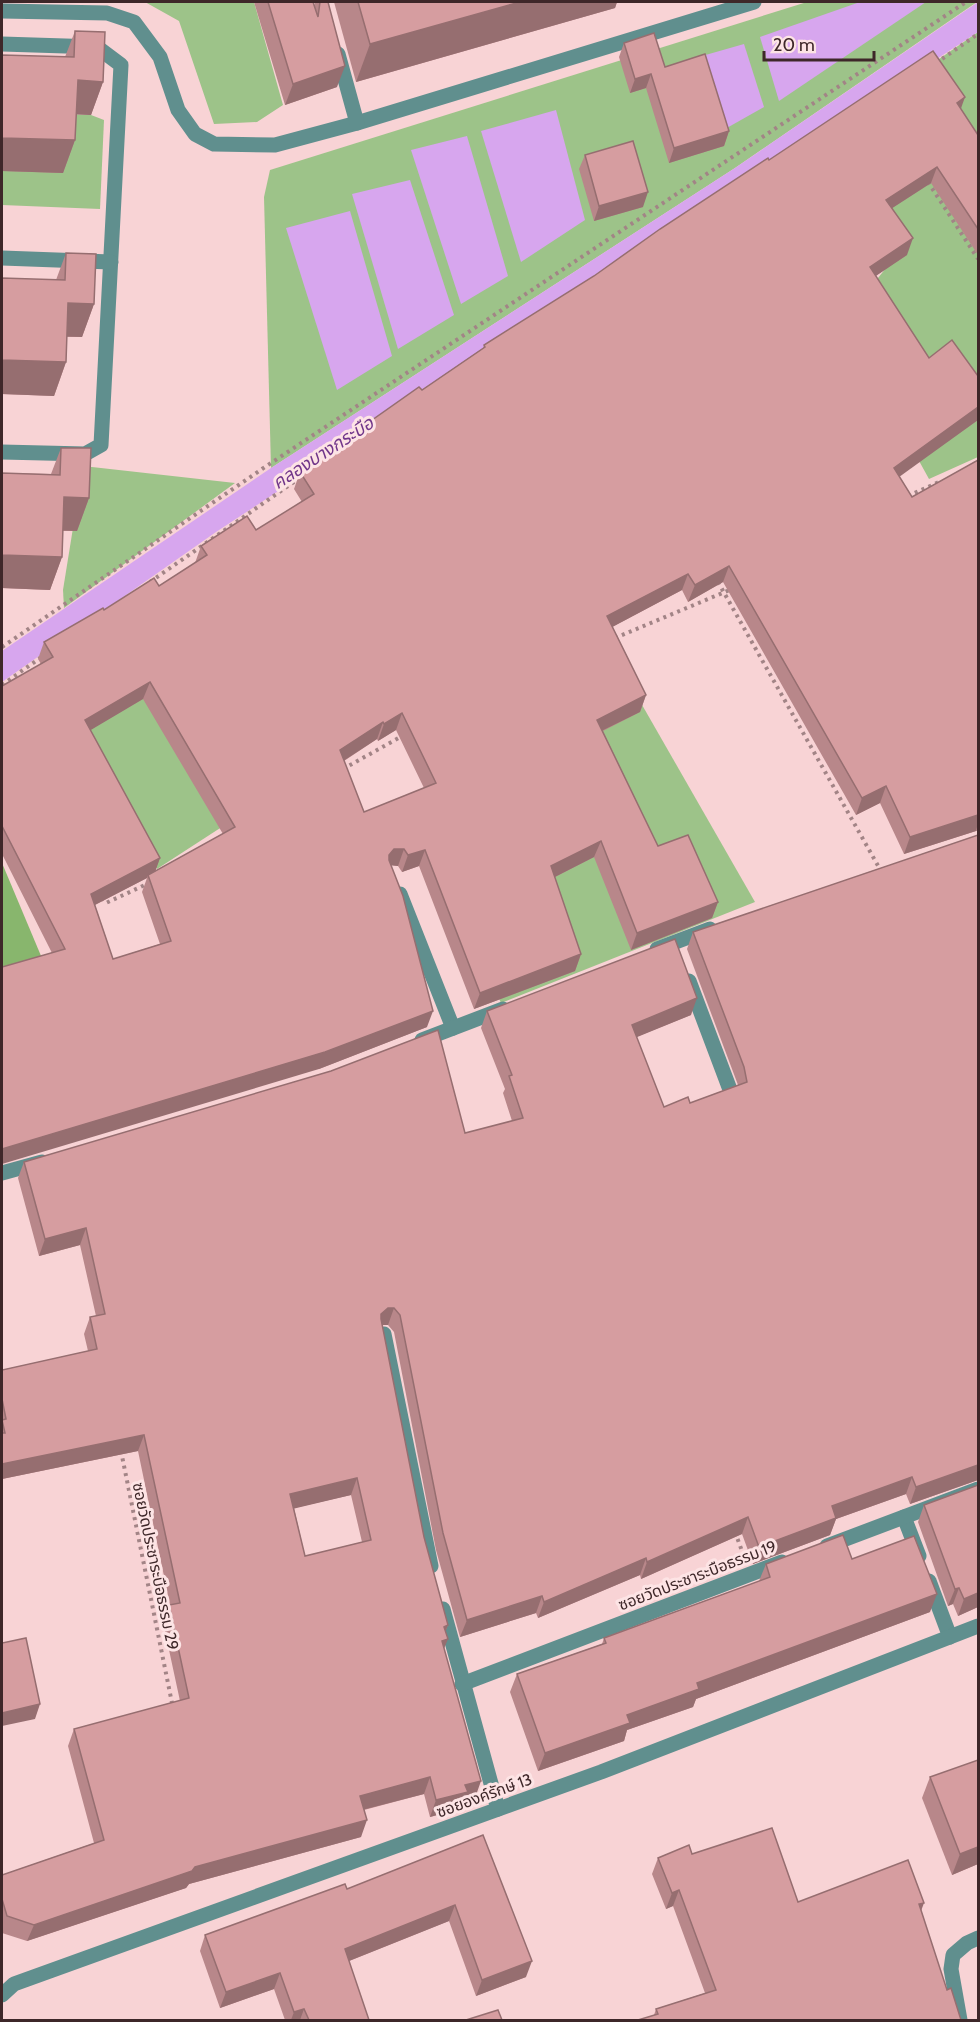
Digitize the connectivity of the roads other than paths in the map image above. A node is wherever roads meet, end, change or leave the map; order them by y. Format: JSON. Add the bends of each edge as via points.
{"nodes":[{"id":1,"x":754,"y":2,"type":"edge"},
{"id":2,"x":62,"y":7,"type":"edge"},
{"id":3,"x":2,"y":11,"type":"edge"},
{"id":4,"x":334,"y":36,"type":"edge"},
{"id":5,"x":2,"y":44,"type":"edge"},
{"id":6,"x":357,"y":123,"type":"junction"},
{"id":7,"x":2,"y":258,"type":"edge"},
{"id":8,"x":111,"y":262,"type":"junction"},
{"id":9,"x":2,"y":452,"type":"edge"},
{"id":10,"x":392,"y":874,"type":"edge"},
{"id":11,"x":726,"y":922,"type":"edge"},
{"id":12,"x":678,"y":953,"type":"junction"},
{"id":13,"x":641,"y":955,"type":"edge"},
{"id":14,"x":513,"y":1005,"type":"edge"},
{"id":15,"x":453,"y":1028,"type":"junction"},
{"id":16,"x":409,"y":1045,"type":"edge"},
{"id":17,"x":729,"y":1087,"type":"edge"},
{"id":18,"x":55,"y":1158,"type":"edge"},
{"id":19,"x":2,"y":1173,"type":"edge"},
{"id":20,"x":384,"y":1334,"type":"edge"},
{"id":21,"x":978,"y":1489,"type":"edge"},
{"id":22,"x":904,"y":1517,"type":"junction"},
{"id":23,"x":816,"y":1550,"type":"edge"},
{"id":24,"x":794,"y":1558,"type":"edge"},
{"id":25,"x":978,"y":1626,"type":"edge"},
{"id":26,"x":950,"y":1637,"type":"junction"},
{"id":27,"x":462,"y":1684,"type":"junction"},
{"id":28,"x":498,"y":1809,"type":"junction"},
{"id":29,"x":978,"y":1938,"type":"edge"},
{"id":30,"x":2,"y":1995,"type":"edge"},
{"id":31,"x":960,"y":2020,"type":"edge"}],
"edges":[{"from":1,"to":6,"type":"street"},
{"from":2,"to":3,"type":"street"},
{"from":2,"to":6,"type":"street","via":[[107,13],[134,22],[160,57],[178,110],[195,135],[214,144],[275,145]]},
{"from":4,"to":6,"type":"street"},
{"from":5,"to":8,"type":"street","via":[[97,47],[121,65]]},
{"from":7,"to":8,"type":"street"},
{"from":8,"to":9,"type":"street","via":[[101,445],[85,454]]},
{"from":10,"to":15,"type":"street"},
{"from":11,"to":12,"type":"street"},
{"from":12,"to":13,"type":"street"},
{"from":12,"to":17,"type":"street"},
{"from":14,"to":15,"type":"street"},
{"from":15,"to":16,"type":"street"},
{"from":18,"to":19,"type":"street"},
{"from":20,"to":27,"type":"street","via":[[437,1590]]},
{"from":21,"to":22,"type":"street"},
{"from":22,"to":23,"type":"street"},
{"from":22,"to":26,"type":"street"},
{"from":24,"to":27,"type":"street","name":"ซอยวัดประชาระบือธรรม 19"},
{"from":25,"to":26,"type":"street","name":"ซอยองค์รักษ์ 13"},
{"from":26,"to":28,"type":"street","name":"ซอยองค์รักษ์ 13"},
{"from":27,"to":28,"type":"street"},
{"from":28,"to":30,"type":"street","name":"ซอยองค์รักษ์ 13","via":[[14,1984]]},
{"from":29,"to":31,"type":"street","via":[[953,1955],[951,1970]]}]}
